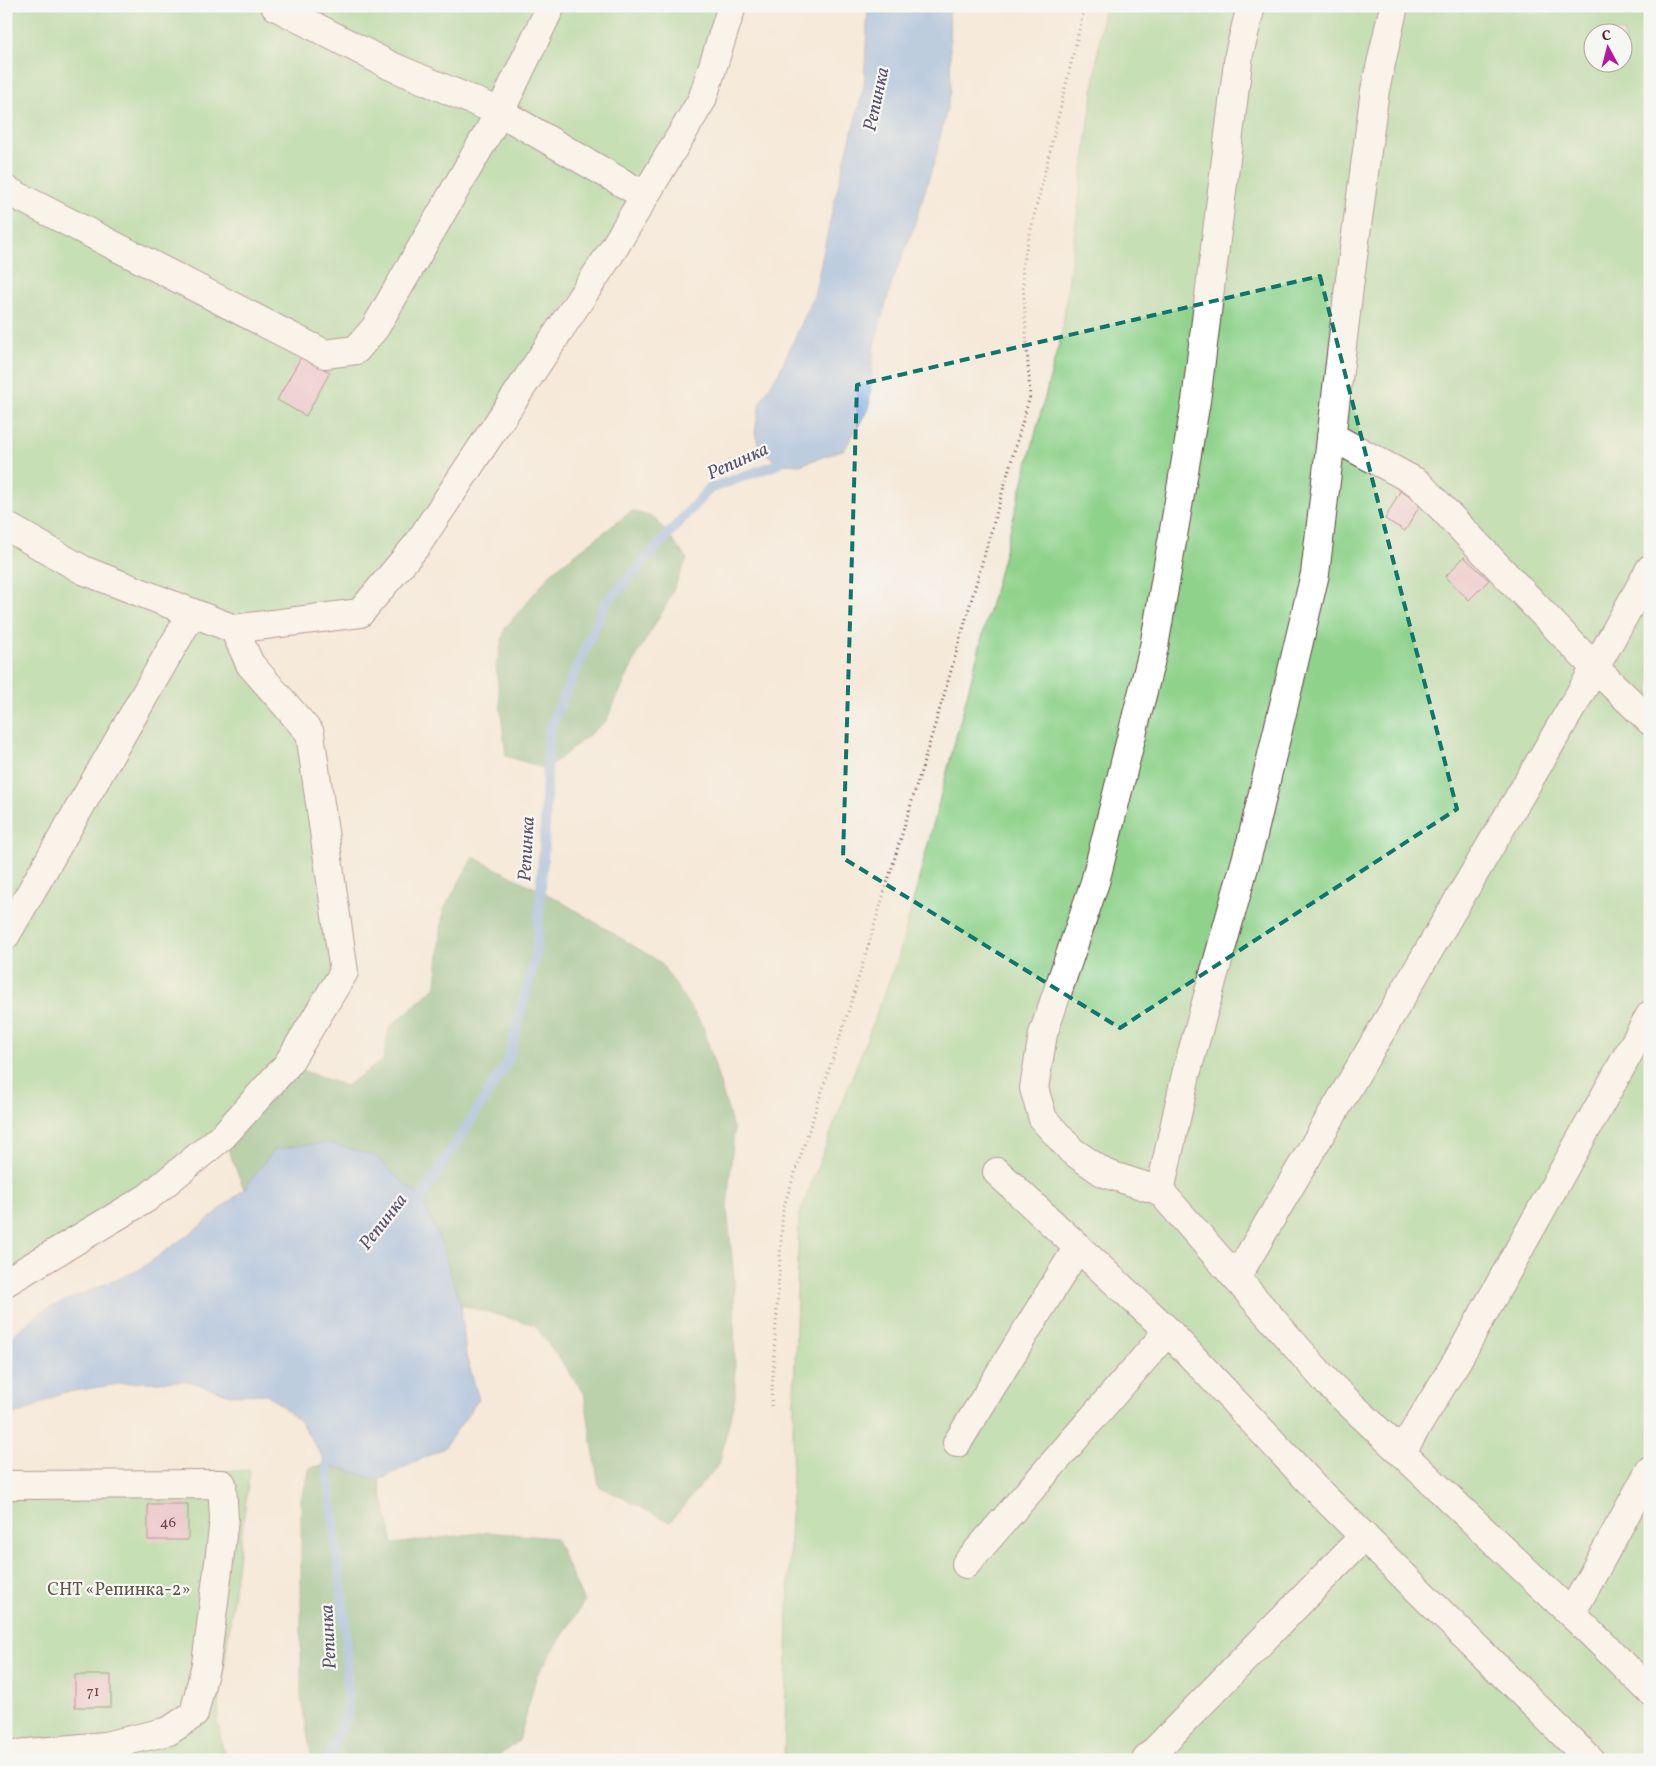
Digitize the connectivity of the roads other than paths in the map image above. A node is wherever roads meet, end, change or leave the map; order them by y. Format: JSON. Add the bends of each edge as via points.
{"nodes":[{"id":1,"x":275,"y":6,"type":"edge"},
{"id":2,"x":551,"y":6,"type":"edge"},
{"id":3,"x":732,"y":6,"type":"edge"},
{"id":4,"x":1252,"y":6,"type":"edge"},
{"id":5,"x":1394,"y":6,"type":"edge"},
{"id":6,"x":500,"y":112,"type":"junction"},
{"id":7,"x":6,"y":190,"type":"edge"},
{"id":8,"x":644,"y":196,"type":"junction"},
{"id":9,"x":1331,"y":436,"type":"junction"},
{"id":10,"x":6,"y":526,"type":"edge"},
{"id":11,"x":1650,"y":569,"type":"edge"},
{"id":12,"x":192,"y":614,"type":"junction"},
{"id":13,"x":234,"y":629,"type":"junction"},
{"id":14,"x":1595,"y":668,"type":"junction"},
{"id":15,"x":1650,"y":721,"type":"edge"},
{"id":16,"x":6,"y":935,"type":"edge"},
{"id":17,"x":1650,"y":1015,"type":"edge"},
{"id":18,"x":997,"y":1172,"type":"dead end"},
{"id":19,"x":1160,"y":1192,"type":"junction"},
{"id":20,"x":1078,"y":1247,"type":"junction"},
{"id":21,"x":1236,"y":1278,"type":"junction"},
{"id":22,"x":6,"y":1282,"type":"edge"},
{"id":23,"x":1168,"y":1331,"type":"junction"},
{"id":24,"x":957,"y":1443,"type":"dead end"},
{"id":25,"x":1401,"y":1453,"type":"junction"},
{"id":26,"x":1650,"y":1470,"type":"edge"},
{"id":27,"x":6,"y":1485,"type":"edge"},
{"id":28,"x":1364,"y":1536,"type":"junction"},
{"id":29,"x":966,"y":1564,"type":"dead end"},
{"id":30,"x":1571,"y":1614,"type":"junction"},
{"id":31,"x":1650,"y":1691,"type":"edge"},
{"id":32,"x":6,"y":1755,"type":"edge"},
{"id":33,"x":1146,"y":1760,"type":"edge"},
{"id":34,"x":1590,"y":1760,"type":"edge"}],
"edges":[{"from":1,"to":6,"type":"street","via":[[391,66]]},
{"from":2,"to":6,"type":"street"},
{"from":3,"to":8,"type":"street","via":[[702,100]]},
{"from":4,"to":19,"type":"street","via":[[1239,54],[1196,402],[1154,647],[1095,882],[1043,1034],[1034,1088],[1043,1120],[1072,1151],[1104,1173]]},
{"from":5,"to":9,"type":"street","via":[[1375,90]]},
{"from":6,"to":7,"type":"street","via":[[375,328],[356,350],[325,354]]},
{"from":6,"to":8,"type":"street"},
{"from":8,"to":13,"type":"street","via":[[612,251],[417,545],[360,613]]},
{"from":9,"to":14,"type":"street","via":[[1418,482]]},
{"from":9,"to":19,"type":"street","via":[[1315,574],[1253,835],[1186,1074]]},
{"from":10,"to":12,"type":"street","via":[[83,570]]},
{"from":11,"to":14,"type":"street"},
{"from":12,"to":13,"type":"street"},
{"from":12,"to":16,"type":"street"},
{"from":13,"to":22,"type":"street","via":[[250,664],[310,733],[344,972],[287,1065],[223,1136],[147,1198]]},
{"from":14,"to":15,"type":"street"},
{"from":14,"to":21,"type":"street"},
{"from":17,"to":25,"type":"street","via":[[1458,1359]]},
{"from":18,"to":20,"type":"street"},
{"from":19,"to":21,"type":"street"},
{"from":20,"to":23,"type":"street"},
{"from":20,"to":24,"type":"street"},
{"from":21,"to":25,"type":"street","via":[[1327,1382]]},
{"from":23,"to":28,"type":"street"},
{"from":23,"to":29,"type":"street"},
{"from":25,"to":30,"type":"street"},
{"from":26,"to":30,"type":"street"},
{"from":27,"to":32,"type":"street","via":[[222,1484],[224,1519],[206,1664],[194,1714],[169,1731],[106,1746]]},
{"from":28,"to":33,"type":"street"},
{"from":28,"to":34,"type":"street"},
{"from":30,"to":31,"type":"street"}]}
